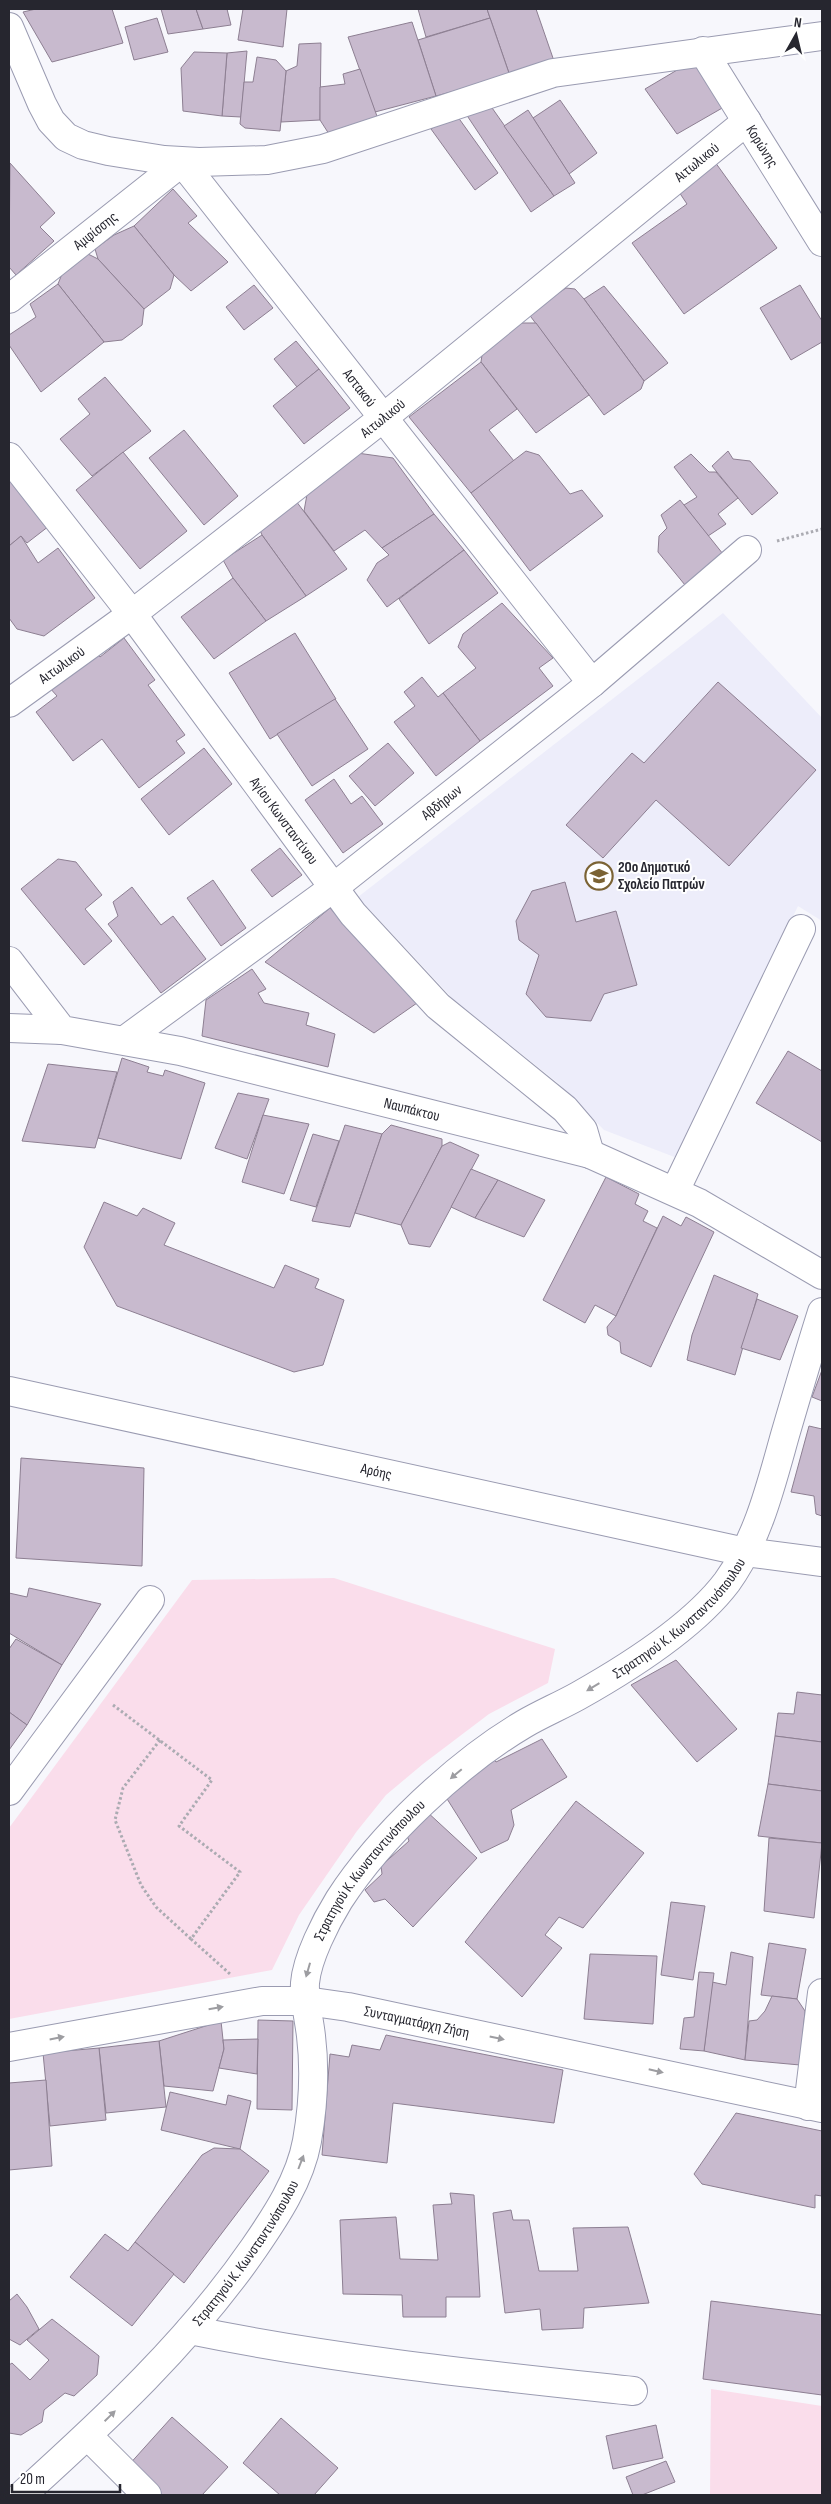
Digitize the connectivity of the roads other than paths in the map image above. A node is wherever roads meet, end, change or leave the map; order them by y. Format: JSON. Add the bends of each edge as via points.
{"nodes":[{"id":1,"x":9,"y":27,"type":"edge"},
{"id":2,"x":822,"y":36,"type":"edge"},
{"id":3,"x":703,"y":51,"type":"junction"},
{"id":4,"x":747,"y":121,"type":"junction"},
{"id":5,"x":182,"y":162,"type":"junction"},
{"id":6,"x":822,"y":242,"type":"edge"},
{"id":7,"x":9,"y":299,"type":"edge"},
{"id":8,"x":383,"y":418,"type":"junction"},
{"id":9,"x":9,"y":456,"type":"edge"},
{"id":10,"x":747,"y":550,"type":"road end"},
{"id":11,"x":132,"y":614,"type":"junction"},
{"id":12,"x":592,"y":683,"type":"junction"},
{"id":13,"x":9,"y":702,"type":"edge"},
{"id":14,"x":334,"y":888,"type":"junction"},
{"id":15,"x":801,"y":929,"type":"dead end"},
{"id":16,"x":9,"y":960,"type":"edge"},
{"id":17,"x":9,"y":1028,"type":"edge"},
{"id":18,"x":62,"y":1030,"type":"junction"},
{"id":19,"x":125,"y":1040,"type":"junction"},
{"id":20,"x":590,"y":1154,"type":"junction"},
{"id":21,"x":675,"y":1191,"type":"junction"},
{"id":22,"x":822,"y":1275,"type":"edge"},
{"id":23,"x":822,"y":1312,"type":"edge"},
{"id":24,"x":9,"y":1391,"type":"edge"},
{"id":25,"x":745,"y":1552,"type":"junction"},
{"id":26,"x":822,"y":1562,"type":"edge"},
{"id":27,"x":150,"y":1600,"type":"dead end"},
{"id":28,"x":9,"y":1791,"type":"edge"},
{"id":29,"x":822,"y":1993,"type":"edge"},
{"id":30,"x":306,"y":2001,"type":"junction"},
{"id":31,"x":9,"y":2047,"type":"edge"},
{"id":32,"x":815,"y":2107,"type":"edge"},
{"id":33,"x":190,"y":2330,"type":"junction"},
{"id":34,"x":633,"y":2391,"type":"dead end"},
{"id":35,"x":88,"y":2436,"type":"junction"},
{"id":36,"x":22,"y":2495,"type":"edge"},
{"id":37,"x":147,"y":2495,"type":"edge"}],
"edges":[{"from":1,"to":5,"type":"street","via":[[42,104],[51,121],[66,137],[108,151]]},
{"from":2,"to":3,"type":"street"},
{"from":3,"to":4,"type":"street","name":"Κορώνης"},
{"from":3,"to":5,"type":"street","via":[[553,73],[324,150],[267,160]]},
{"from":4,"to":6,"type":"street","name":"Κορώνης"},
{"from":4,"to":8,"type":"street","name":"Αιτωλικού"},
{"from":5,"to":7,"type":"street","name":"Αμφίσσης"},
{"from":5,"to":8,"type":"street","name":"Αστακού"},
{"from":8,"to":11,"type":"street","name":"Αιτωλικού"},
{"from":8,"to":12,"type":"street","name":"Αστακού"},
{"from":9,"to":11,"type":"street","name":"Αγίου Κωνσταντίνου"},
{"from":10,"to":12,"type":"street","name":"Αβδήρων"},
{"from":11,"to":13,"type":"street","name":"Αιτωλικού"},
{"from":11,"to":14,"type":"street","name":"Αγίου Κωνσταντίνου"},
{"from":12,"to":14,"type":"street","name":"Αβδήρων"},
{"from":14,"to":19,"type":"street","name":"Αβδήρων"},
{"from":14,"to":20,"type":"street","name":"Αγίου Κωνσταντίνου","via":[[353,914],[438,1006],[565,1109],[583,1130]]},
{"from":15,"to":21,"type":"street"},
{"from":16,"to":18,"type":"street"},
{"from":17,"to":18,"type":"street","name":"Ναυπάκτου"},
{"from":18,"to":19,"type":"street","name":"Ναυπάκτου"},
{"from":19,"to":20,"type":"street","name":"Ναυπάκτου","via":[[180,1050]]},
{"from":20,"to":21,"type":"street","name":"Ναυπάκτου"},
{"from":21,"to":22,"type":"street","name":"Ναυπάκτου"},
{"from":23,"to":25,"type":"street","name":"Στρατηγού Κ. Κωνσταντινόπουλου","via":[[767,1499]]},
{"from":24,"to":25,"type":"street","name":"Αρόης"},
{"from":25,"to":26,"type":"street","name":"Αρόης"},
{"from":25,"to":30,"type":"street","name":"Στρατηγού Κ. Κωνσταντινόπουλου","one_way":true,"via":[[715,1595],[651,1650],[579,1696],[525,1723],[475,1758],[406,1817],[362,1868],[330,1915],[307,1972]]},
{"from":27,"to":28,"type":"street"},
{"from":29,"to":32,"type":"street"},
{"from":31,"to":30,"type":"street","name":"Συνταγματάρχη Ζήση","one_way":true,"via":[[262,2001]]},
{"from":30,"to":32,"type":"street","name":"Συνταγματάρχη Ζήση","one_way":true,"via":[[624,2064]]},
{"from":33,"to":30,"type":"street","name":"Στρατηγού Κ. Κωνσταντινόπουλου","one_way":true,"via":[[226,2287],[271,2223],[304,2156],[310,2122],[313,2065]]},
{"from":33,"to":34,"type":"street","via":[[340,2356]]},
{"from":35,"to":33,"type":"street","name":"Στρατηγού Κ. Κωνσταντινόπουλου","one_way":true},
{"from":35,"to":36,"type":"street","name":"Στρατηγού Κ. Κωνσταντινόπουλου"},
{"from":35,"to":37,"type":"street"}]}
